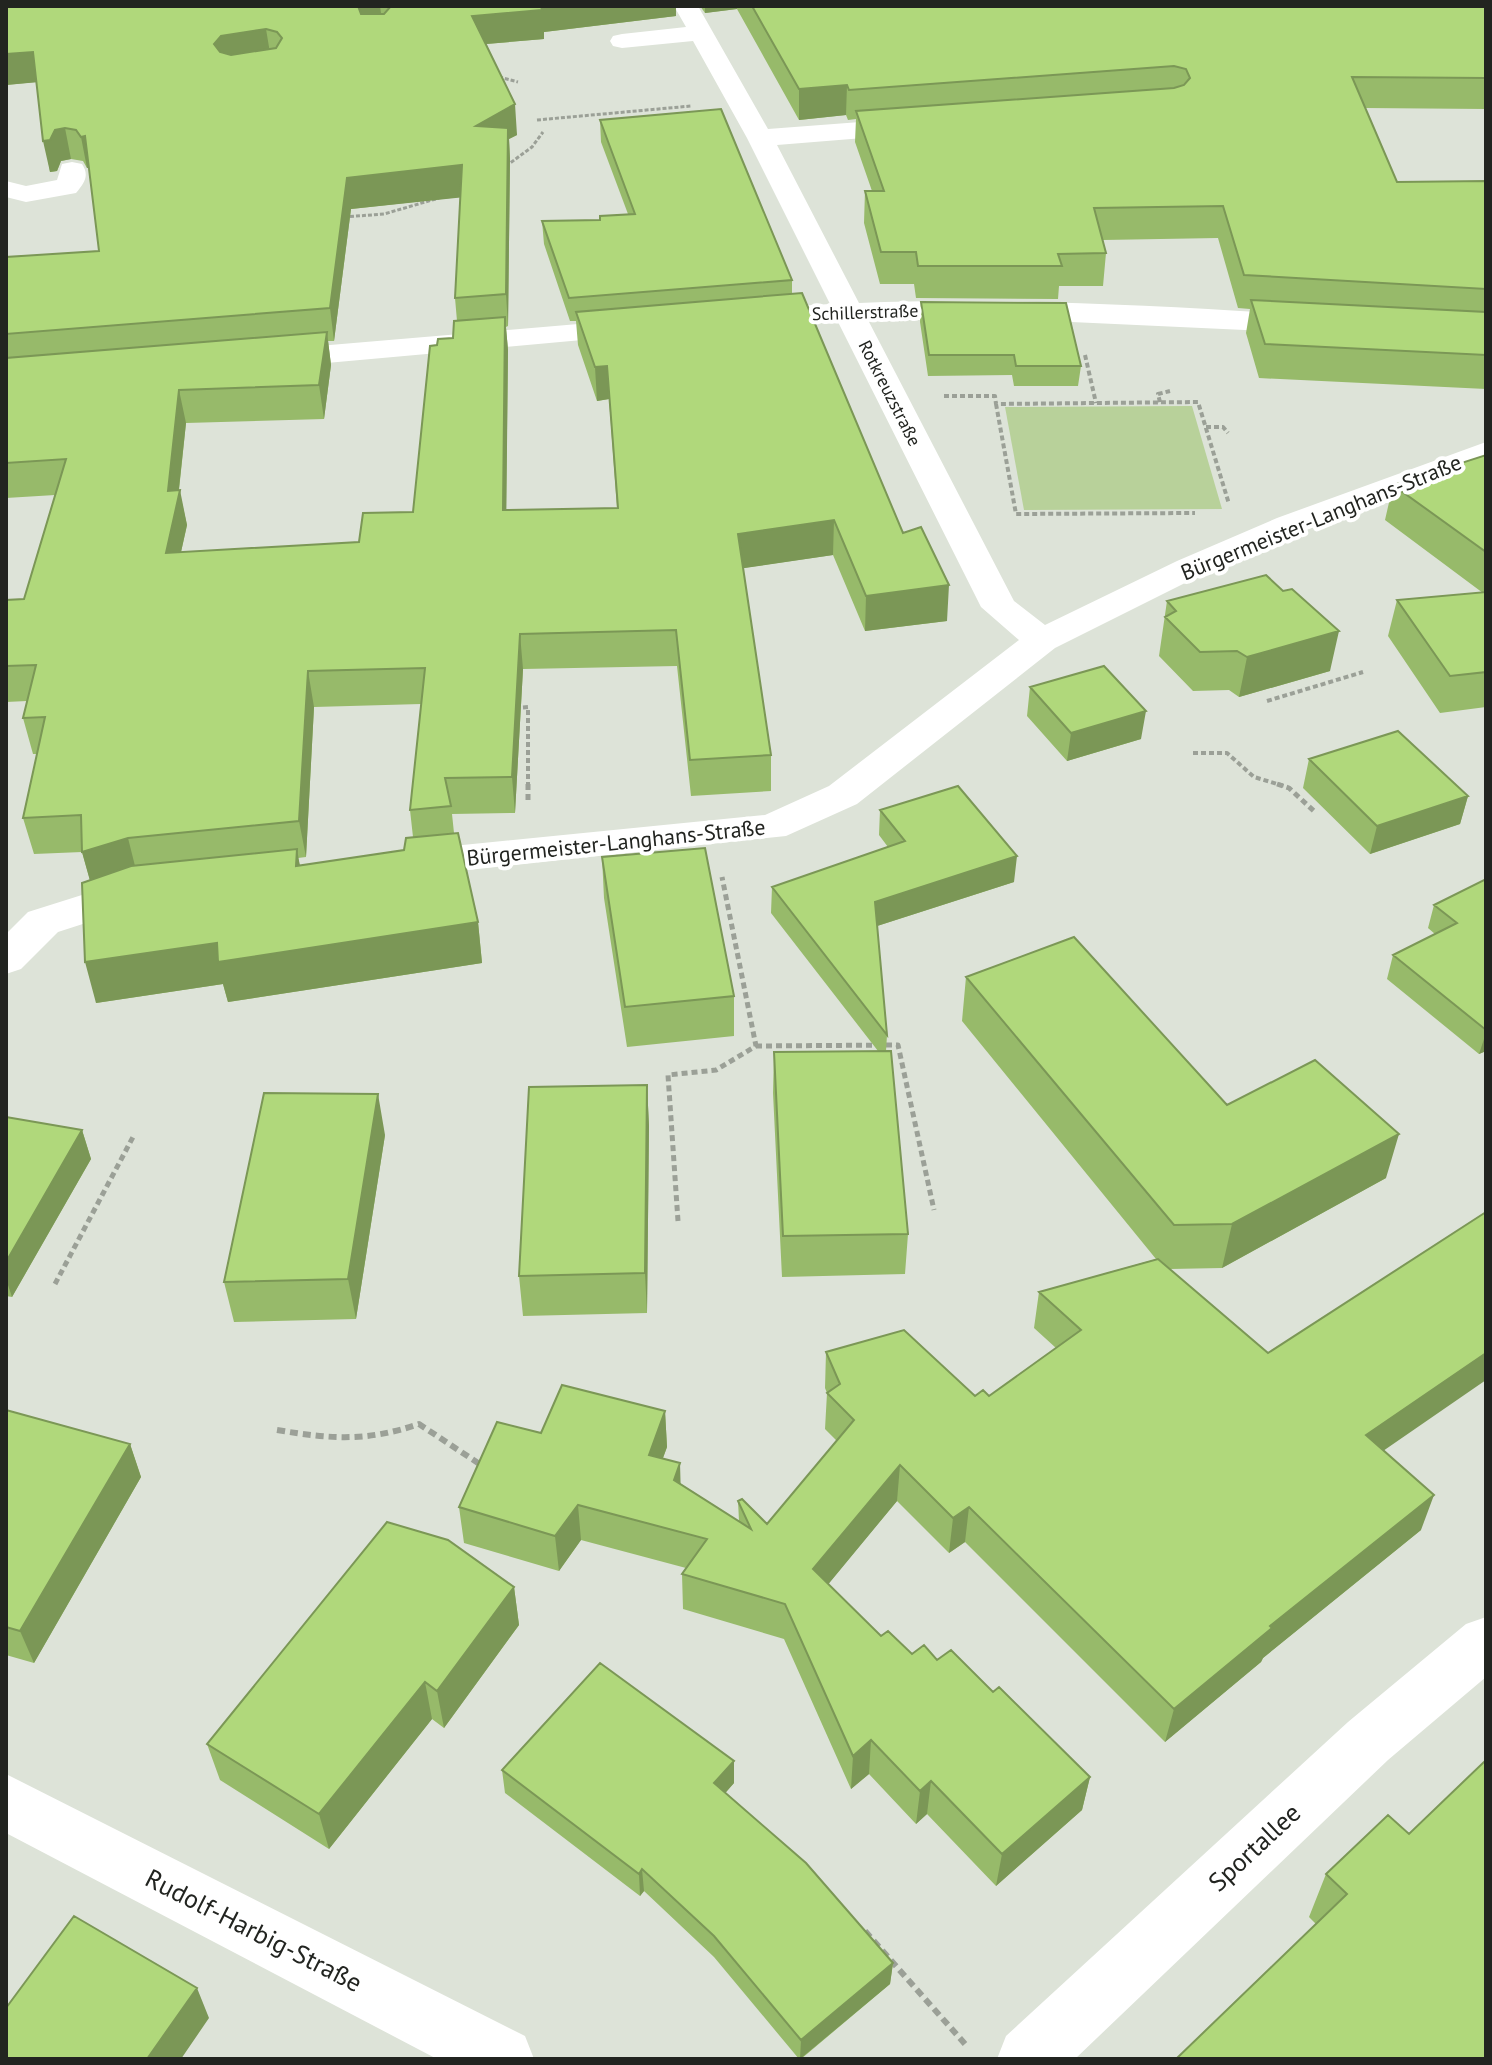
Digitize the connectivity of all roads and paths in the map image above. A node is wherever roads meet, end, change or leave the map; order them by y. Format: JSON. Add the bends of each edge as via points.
{"nodes":[{"id":1,"x":686,"y":6,"type":"edge"},
{"id":2,"x":701,"y":33,"type":"junction"},
{"id":3,"x":622,"y":41,"type":"dead end"},
{"id":4,"x":488,"y":74,"type":"edge"},
{"id":5,"x":518,"y":82,"type":"dead end"},
{"id":6,"x":739,"y":102,"type":"junction"},
{"id":7,"x":537,"y":120,"type":"dead end"},
{"id":8,"x":933,"y":125,"type":"edge"},
{"id":9,"x":543,"y":132,"type":"dead end"},
{"id":10,"x":760,"y":138,"type":"junction"},
{"id":11,"x":72,"y":170,"type":"edge"},
{"id":12,"x":498,"y":171,"type":"edge"},
{"id":13,"x":6,"y":189,"type":"edge"},
{"id":14,"x":448,"y":195,"type":"edge"},
{"id":15,"x":337,"y":218,"type":"edge"},
{"id":16,"x":848,"y":310,"type":"junction"},
{"id":17,"x":714,"y":321,"type":"edge"},
{"id":18,"x":669,"y":325,"type":"edge"},
{"id":19,"x":1340,"y":325,"type":"edge"},
{"id":20,"x":242,"y":362,"type":"edge"},
{"id":21,"x":1170,"y":391,"type":"dead end"},
{"id":22,"x":892,"y":397,"type":"junction"},
{"id":23,"x":1160,"y":402,"type":"junction"},
{"id":24,"x":996,"y":404,"type":"junction"},
{"id":25,"x":1206,"y":427,"type":"junction"},
{"id":26,"x":1228,"y":433,"type":"dead end"},
{"id":27,"x":1429,"y":444,"type":"dead end"},
{"id":28,"x":1480,"y":465,"type":"edge"},
{"id":29,"x":1200,"y":513,"type":"dead end"},
{"id":30,"x":1231,"y":513,"type":"dead end"},
{"id":31,"x":1042,"y":640,"type":"junction"},
{"id":32,"x":1363,"y":672,"type":"dead end"},
{"id":33,"x":1267,"y":701,"type":"dead end"},
{"id":34,"x":513,"y":708,"type":"edge"},
{"id":35,"x":1193,"y":753,"type":"dead end"},
{"id":36,"x":1315,"y":812,"type":"dead end"},
{"id":37,"x":527,"y":851,"type":"junction"},
{"id":38,"x":372,"y":867,"type":"edge"},
{"id":39,"x":722,"y":877,"type":"dead end"},
{"id":40,"x":174,"y":887,"type":"edge"},
{"id":41,"x":6,"y":959,"type":"edge"},
{"id":42,"x":756,"y":1046,"type":"junction"},
{"id":43,"x":133,"y":1137,"type":"dead end"},
{"id":44,"x":934,"y":1210,"type":"dead end"},
{"id":45,"x":678,"y":1221,"type":"dead end"},
{"id":46,"x":55,"y":1284,"type":"dead end"},
{"id":47,"x":277,"y":1430,"type":"dead end"},
{"id":48,"x":481,"y":1465,"type":"edge"},
{"id":49,"x":1486,"y":1642,"type":"edge"},
{"id":50,"x":6,"y":1802,"type":"edge"},
{"id":51,"x":862,"y":1928,"type":"edge"},
{"id":52,"x":967,"y":2047,"type":"dead end"},
{"id":53,"x":502,"y":2059,"type":"edge"},
{"id":54,"x":1029,"y":2059,"type":"edge"}],
"edges":[{"from":1,"to":2,"type":"street","name":"Rotkreuzstraße"},
{"from":2,"to":3,"type":"street"},
{"from":2,"to":6,"type":"street","name":"Rotkreuzstraße"},
{"from":4,"to":5,"type":"path"},
{"from":6,"to":7,"type":"path"},
{"from":6,"to":10,"type":"street","name":"Rotkreuzstraße"},
{"from":8,"to":10,"type":"street"},
{"from":9,"to":12,"type":"path","via":[[532,147]]},
{"from":10,"to":16,"type":"street","name":"Rotkreuzstraße"},
{"from":11,"to":13,"type":"street","via":[[66,187],[26,194]]},
{"from":14,"to":15,"type":"path","via":[[384,214]]},
{"from":16,"to":17,"type":"street","name":"Schillerstraße"},
{"from":16,"to":19,"type":"street","name":"Schillerstraße"},
{"from":16,"to":22,"type":"street","name":"Rotkreuzstraße"},
{"from":18,"to":20,"type":"street"},
{"from":21,"to":23,"type":"path","via":[[1158,394]]},
{"from":22,"to":24,"type":"path","via":[[995,396]]},
{"from":22,"to":31,"type":"street","name":"Rotkreuzstraße","via":[[999,607]]},
{"from":23,"to":24,"type":"path"},
{"from":23,"to":25,"type":"path","via":[[1198,402]]},
{"from":24,"to":29,"type":"path","via":[[1016,514]]},
{"from":25,"to":26,"type":"path","via":[[1223,427]]},
{"from":25,"to":30,"type":"path"},
{"from":27,"to":28,"type":"street"},
{"from":28,"to":31,"type":"street","name":"Bürgermeister-Langhans-Straße","via":[[1289,525]]},
{"from":31,"to":37,"type":"street","name":"Bürgermeister-Langhans-Straße","via":[[843,795],[772,827]]},
{"from":32,"to":33,"type":"path"},
{"from":34,"to":37,"type":"path","via":[[528,707]]},
{"from":35,"to":36,"type":"path","via":[[1227,753],[1254,777],[1289,788]]},
{"from":37,"to":38,"type":"street","name":"Bürgermeister-Langhans-Straße"},
{"from":39,"to":42,"type":"path"},
{"from":40,"to":41,"type":"street","via":[[137,891],[43,922]]},
{"from":42,"to":44,"type":"path","via":[[898,1045]]},
{"from":42,"to":45,"type":"path","via":[[716,1070],[668,1075]]},
{"from":43,"to":46,"type":"path"},
{"from":47,"to":48,"type":"path","via":[[360,1441],[419,1424]]},
{"from":49,"to":54,"type":"street","name":"Sportallee","via":[[1368,1741]]},
{"from":50,"to":53,"type":"street","name":"Rudolf-Harbig-Straße"},
{"from":51,"to":52,"type":"path"}]}
